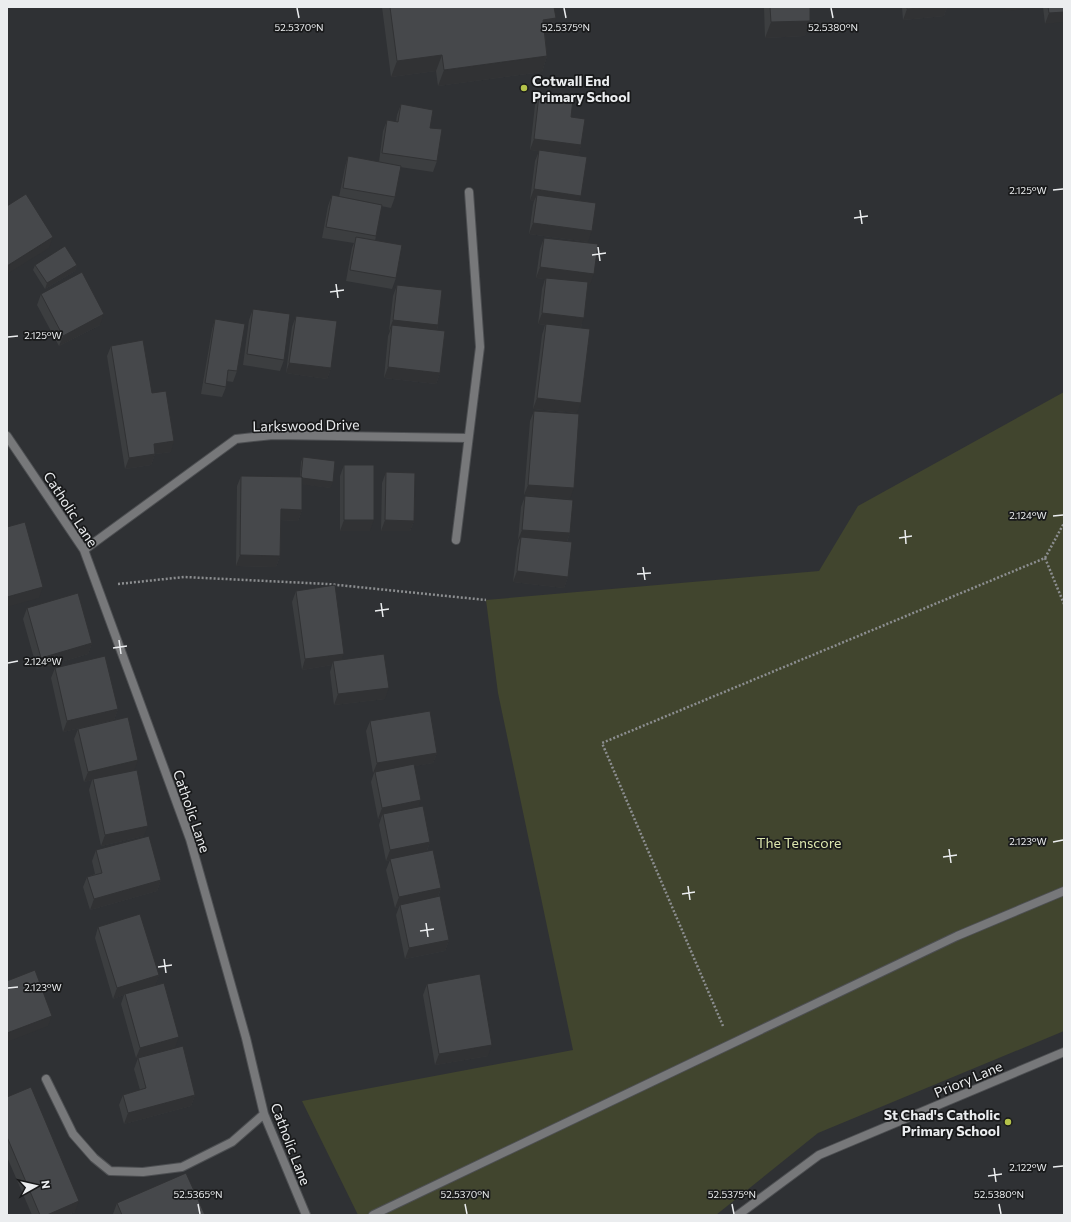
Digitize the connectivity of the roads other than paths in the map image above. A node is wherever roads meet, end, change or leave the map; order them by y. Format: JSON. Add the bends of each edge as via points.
{"nodes":[{"id":1,"x":469,"y":192,"type":"dead end"},
{"id":2,"x":7,"y":436,"type":"edge"},
{"id":3,"x":468,"y":438,"type":"junction"},
{"id":4,"x":456,"y":540,"type":"dead end"},
{"id":5,"x":84,"y":550,"type":"junction"},
{"id":6,"x":1064,"y":891,"type":"edge"},
{"id":7,"x":1064,"y":1052,"type":"edge"},
{"id":8,"x":46,"y":1079,"type":"dead end"},
{"id":9,"x":264,"y":1114,"type":"junction"},
{"id":10,"x":306,"y":1215,"type":"edge"},
{"id":11,"x":373,"y":1215,"type":"edge"},
{"id":12,"x":738,"y":1215,"type":"edge"}],
"edges":[{"from":1,"to":3,"type":"street","via":[[480,347]]},
{"from":2,"to":5,"type":"street","name":"Catholic Lane"},
{"from":3,"to":4,"type":"street"},
{"from":3,"to":5,"type":"street","name":"Larkswood Drive","via":[[273,435],[236,439]]},
{"from":5,"to":9,"type":"street","name":"Catholic Lane","via":[[190,838],[246,1038]]},
{"from":6,"to":11,"type":"street","via":[[957,936]]},
{"from":7,"to":12,"type":"street","name":"Priory Lane","via":[[819,1155]]},
{"from":8,"to":9,"type":"street","via":[[72,1134],[110,1171],[144,1172],[182,1167],[232,1142]]},
{"from":9,"to":10,"type":"street","name":"Catholic Lane"}]}
